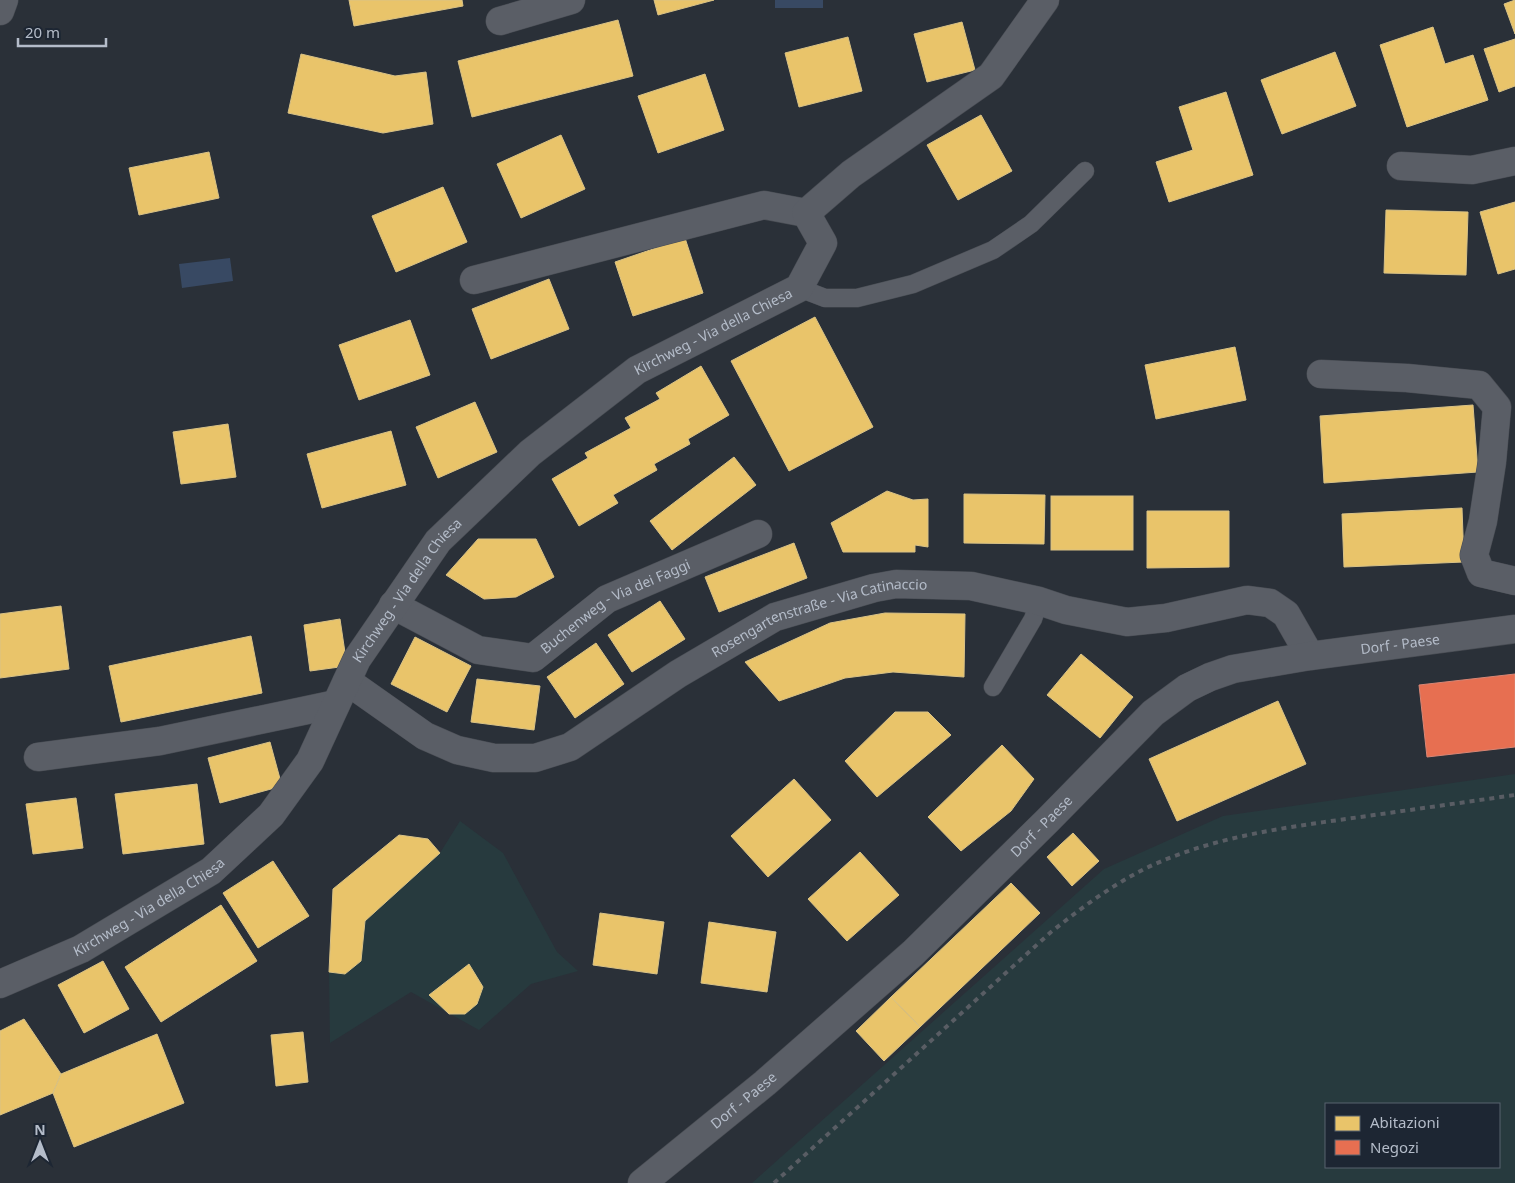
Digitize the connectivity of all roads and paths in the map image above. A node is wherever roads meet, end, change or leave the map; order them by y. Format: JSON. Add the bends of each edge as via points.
{"nodes":[{"id":1,"x":4,"y":0,"type":"edge"},
{"id":2,"x":571,"y":0,"type":"edge"},
{"id":3,"x":1045,"y":0,"type":"edge"},
{"id":4,"x":0,"y":11,"type":"edge"},
{"id":5,"x":500,"y":21,"type":"dead end"},
{"id":6,"x":1515,"y":161,"type":"edge"},
{"id":7,"x":1400,"y":166,"type":"dead end"},
{"id":8,"x":1085,"y":171,"type":"dead end"},
{"id":9,"x":806,"y":213,"type":"junction"},
{"id":10,"x":474,"y":280,"type":"dead end"},
{"id":11,"x":799,"y":288,"type":"junction"},
{"id":12,"x":1321,"y":374,"type":"dead end"},
{"id":13,"x":758,"y":534,"type":"dead end"},
{"id":14,"x":1515,"y":581,"type":"edge"},
{"id":15,"x":1039,"y":602,"type":"junction"},
{"id":16,"x":393,"y":605,"type":"junction"},
{"id":17,"x":1515,"y":629,"type":"edge"},
{"id":18,"x":1310,"y":656,"type":"junction"},
{"id":19,"x":993,"y":687,"type":"dead end"},
{"id":20,"x":342,"y":692,"type":"junction"},
{"id":21,"x":38,"y":757,"type":"dead end"},
{"id":22,"x":0,"y":984,"type":"edge"},
{"id":23,"x":642,"y":1183,"type":"edge"}],
"edges":[{"from":1,"to":4,"type":"street"},
{"from":2,"to":5,"type":"street"},
{"from":3,"to":9,"type":"street","via":[[991,76],[851,174]]},
{"from":6,"to":7,"type":"street","via":[[1472,170]]},
{"from":8,"to":11,"type":"lane","via":[[1030,224],[993,250],[913,284],[857,298],[826,298]]},
{"from":9,"to":10,"type":"street","via":[[764,205]]},
{"from":9,"to":11,"type":"street","name":"Kirchweg - Via della Chiesa","via":[[823,243]]},
{"from":11,"to":16,"type":"street","name":"Kirchweg - Via della Chiesa","via":[[638,370],[538,447],[438,541]]},
{"from":12,"to":14,"type":"street","via":[[1479,385],[1497,407],[1483,521],[1474,555],[1481,573]]},
{"from":13,"to":16,"type":"street","name":"Buchenweg - Via dei Faggi","via":[[607,599],[533,658],[478,650]]},
{"from":15,"to":18,"type":"street","name":"Rosengartenstraße - Via Catinaccio","via":[[1127,622],[1166,618],[1247,600],[1270,603],[1286,614]]},
{"from":15,"to":19,"type":"lane","via":[[1033,619]]},
{"from":15,"to":20,"type":"street","name":"Rosengartenstraße - Via Catinaccio","via":[[971,586],[896,584],[774,617],[678,674],[570,747],[535,758],[494,758],[457,750]]},
{"from":16,"to":20,"type":"street","name":"Kirchweg - Via della Chiesa","via":[[357,659]]},
{"from":17,"to":18,"type":"street","name":"Dorf - Paese"},
{"from":18,"to":23,"type":"street","name":"Dorf - Paese","via":[[1233,669],[1210,677],[1187,688],[1152,713],[913,952],[766,1083]]},
{"from":20,"to":21,"type":"street","via":[[160,741]]},
{"from":20,"to":22,"type":"street","name":"Kirchweg - Via della Chiesa","via":[[310,761],[271,815],[212,871],[81,949]]}]}
